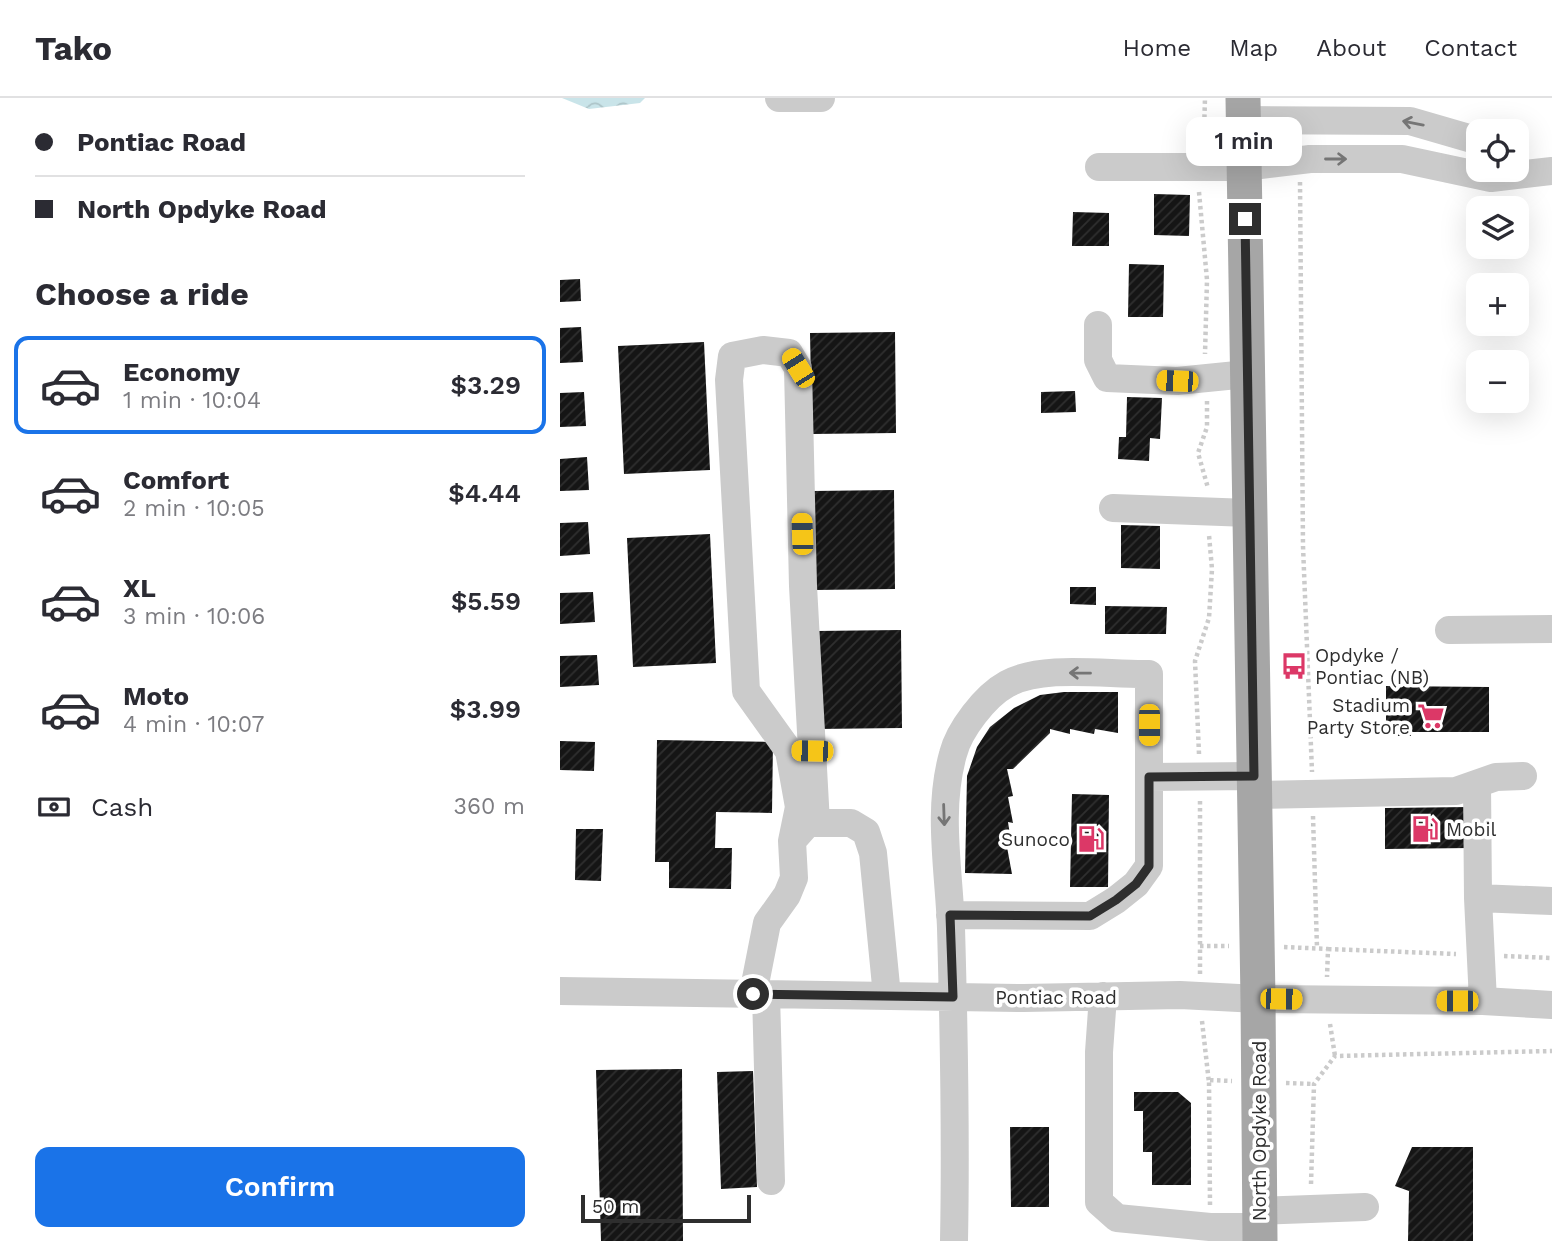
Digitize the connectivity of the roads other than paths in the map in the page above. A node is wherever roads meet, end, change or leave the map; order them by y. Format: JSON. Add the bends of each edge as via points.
{"nodes":[{"id":1,"x":779,"y":98,"type":"edge"},
{"id":2,"x":821,"y":98,"type":"edge"},
{"id":3,"x":1243,"y":109,"type":"edge"},
{"id":4,"x":1466,"y":137,"type":"edge"},
{"id":5,"x":1529,"y":162,"type":"edge"},
{"id":6,"x":1099,"y":167,"type":"dead end"},
{"id":7,"x":1244,"y":167,"type":"junction"},
{"id":8,"x":1548,"y":171,"type":"edge"},
{"id":9,"x":1098,"y":325,"type":"dead end"},
{"id":10,"x":1247,"y":374,"type":"junction"},
{"id":11,"x":1113,"y":508,"type":"dead end"},
{"id":12,"x":1250,"y":513,"type":"junction"},
{"id":13,"x":1552,"y":629,"type":"edge"},
{"id":14,"x":1449,"y":630,"type":"dead end"},
{"id":15,"x":800,"y":751,"type":"junction"},
{"id":16,"x":1523,"y":776,"type":"dead end"},
{"id":17,"x":1149,"y":777,"type":"junction"},
{"id":18,"x":1477,"y":784,"type":"junction"},
{"id":19,"x":1254,"y":786,"type":"junction"},
{"id":20,"x":816,"y":823,"type":"junction"},
{"id":21,"x":792,"y":841,"type":"junction"},
{"id":22,"x":1478,"y":898,"type":"junction"},
{"id":23,"x":1552,"y":901,"type":"edge"},
{"id":24,"x":950,"y":915,"type":"junction"},
{"id":25,"x":560,"y":991,"type":"edge"},
{"id":26,"x":760,"y":994,"type":"junction"},
{"id":27,"x":887,"y":996,"type":"junction"},
{"id":28,"x":1102,"y":996,"type":"junction"},
{"id":29,"x":953,"y":997,"type":"junction"},
{"id":30,"x":1258,"y":999,"type":"junction"},
{"id":31,"x":1483,"y":1001,"type":"junction"},
{"id":32,"x":1552,"y":1005,"type":"edge"},
{"id":33,"x":771,"y":1181,"type":"dead end"},
{"id":34,"x":1365,"y":1207,"type":"dead end"},
{"id":35,"x":1259,"y":1226,"type":"edge"},
{"id":36,"x":954,"y":1241,"type":"edge"}],
"edges":[{"from":1,"to":2,"type":"street"},
{"from":4,"to":3,"type":"street","one_way":true,"via":[[1410,121]]},
{"from":3,"to":7,"type":"main road","name":"North Opdyke Road"},
{"from":5,"to":8,"type":"street"},
{"from":6,"to":7,"type":"street"},
{"from":7,"to":8,"type":"street","one_way":true,"via":[[1300,160],[1402,159],[1491,178]]},
{"from":7,"to":10,"type":"main road","name":"North Opdyke Road"},
{"from":9,"to":10,"type":"street","via":[[1098,360],[1107,378],[1177,381]]},
{"from":10,"to":12,"type":"main road","name":"North Opdyke Road"},
{"from":11,"to":12,"type":"street"},
{"from":12,"to":19,"type":"main road","name":"North Opdyke Road"},
{"from":13,"to":14,"type":"street"},
{"from":15,"to":15,"type":"street","via":[[803,586],[798,368],[789,353],[763,350],[732,356],[729,380],[746,691]]},
{"from":15,"to":20,"type":"street"},
{"from":15,"to":21,"type":"street","via":[[799,807]]},
{"from":16,"to":18,"type":"street"},
{"from":17,"to":19,"type":"street"},
{"from":17,"to":24,"type":"street","via":[[1149,866],[1116,900],[1090,916]]},
{"from":17,"to":24,"type":"street","one_way":true,"via":[[1149,674],[1033,674],[1006,684],[963,728],[953,751],[944,802]]},
{"from":18,"to":19,"type":"street","via":[[1456,791],[1313,794]]},
{"from":18,"to":22,"type":"street"},
{"from":19,"to":30,"type":"main road","name":"North Opdyke Road"},
{"from":20,"to":21,"type":"street","via":[[808,823]]},
{"from":20,"to":27,"type":"street","via":[[851,823],[866,832],[879,892]]},
{"from":21,"to":26,"type":"street","via":[[794,878],[767,923]]},
{"from":22,"to":23,"type":"street"},
{"from":22,"to":31,"type":"street"},
{"from":24,"to":29,"type":"street"},
{"from":25,"to":26,"type":"street","name":"Pontiac Road"},
{"from":26,"to":27,"type":"street","name":"Pontiac Road"},
{"from":26,"to":33,"type":"street"},
{"from":27,"to":29,"type":"street","name":"Pontiac Road"},
{"from":28,"to":29,"type":"street","name":"Pontiac Road"},
{"from":28,"to":30,"type":"street","name":"Pontiac Road"},
{"from":28,"to":35,"type":"street","via":[[1099,1202],[1117,1218],[1210,1227]]},
{"from":29,"to":36,"type":"street"},
{"from":30,"to":31,"type":"street","name":"Pontiac Road"},
{"from":30,"to":35,"type":"main road","name":"North Opdyke Road"},
{"from":31,"to":32,"type":"street","name":"Pontiac Road"},
{"from":34,"to":35,"type":"street","via":[[1310,1209]]}]}
